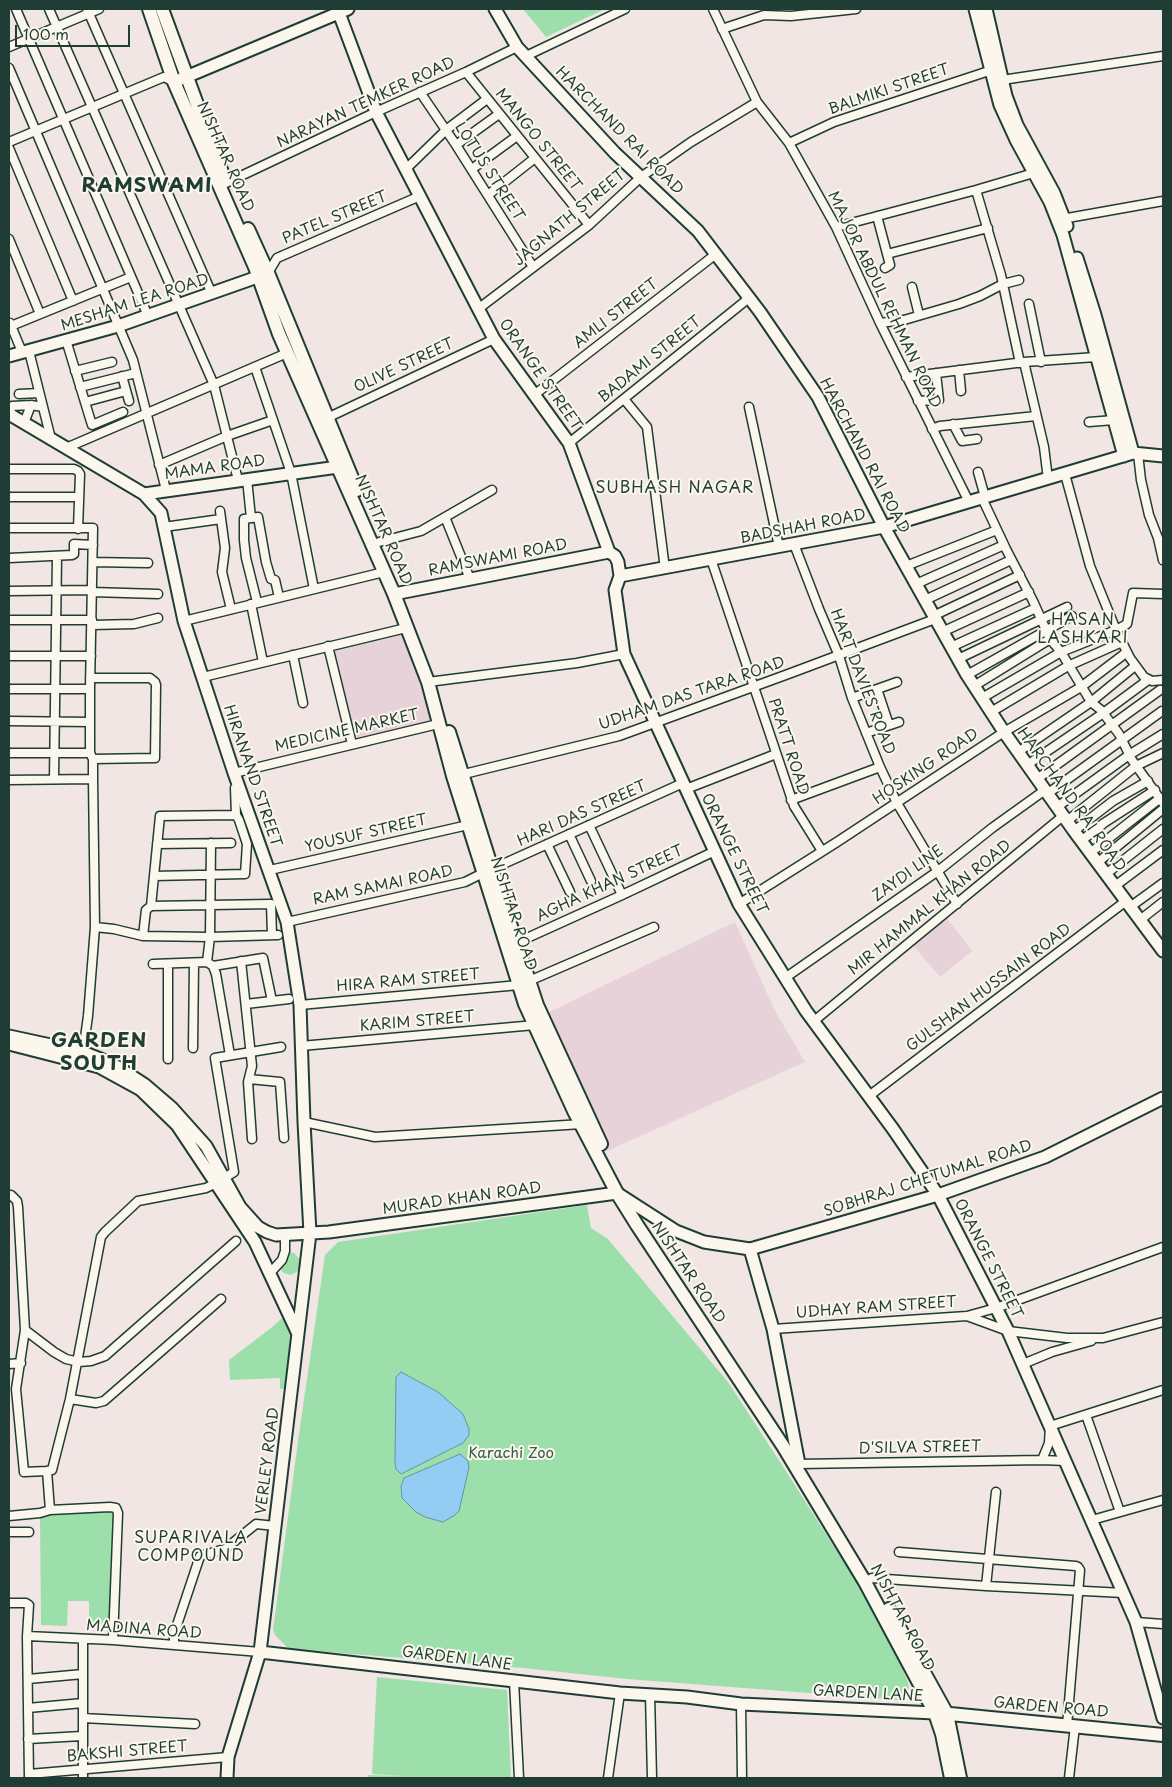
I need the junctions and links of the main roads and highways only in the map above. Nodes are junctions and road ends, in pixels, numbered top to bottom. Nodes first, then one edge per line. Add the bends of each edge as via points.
1 (149, 9) edge
2 (162, 9) edge
3 (495, 9) edge
4 (975, 9) edge
5 (986, 9) edge
6 (344, 11) edge
7 (995, 70) junction
8 (186, 77) junction
9 (174, 82) junction
10 (1038, 172) junction
11 (1061, 219) junction
12 (263, 276) junction
13 (9, 356) edge
14 (9, 414) edge
15 (1132, 454) junction
16 (1163, 456) edge
17 (338, 467) junction
18 (144, 494) junction
19 (884, 527) junction
20 (608, 552) junction
21 (620, 576) junction
22 (397, 593) junction
23 (432, 682) junction
24 (457, 775) junction
25 (487, 871) junction
26 (1161, 943) edge
27 (524, 983) junction
28 (9, 1036) edge
29 (9, 1044) edge
30 (1163, 1098) edge
31 (220, 1180) junction
32 (617, 1193) junction
33 (938, 1195) junction
34 (630, 1200) junction
35 (310, 1234) junction
36 (750, 1248) junction
37 (298, 1336) junction
38 (799, 1464) junction
39 (869, 1580) junction
40 (260, 1652) junction
41 (941, 1714) junction
42 (1163, 1718) edge
43 (1163, 1735) edge
44 (227, 1778) edge
45 (951, 1778) edge
46 (960, 1778) edge

1 - 9 main road, NISHTAR ROAD
2 - 8 main road, NISHTAR ROAD
3 - 19 main road, HARCHAND RAI ROAD via 517,47 615,153 698,230 818,397
4 - 7 main road
5 - 7 main road
6 - 8 main road
6 - 20 main road, ORANGE STREET via 376,112 494,338 569,443
7 - 10 main road via 1002,80
7 - 10 main road via 997,95 1008,125
8 - 9 main road
8 - 12 main road, NISHTAR ROAD
9 - 12 main road, NISHTAR ROAD
10 - 11 main road via 1054,193
11 - 15 main road via 1095,315
11 - 15 main road via 1114,420
12 - 13 main road, MESHAM LEA ROAD via 118,326
12 - 17 main road, NISHTAR ROAD via 287,352
12 - 22 main road, NISHTAR ROAD via 327,418
14 - 18 main road, HIRANAND STREET
15 - 16 main road, BADSHAH ROAD
15 - 19 main road, BADSHAH ROAD
17 - 18 main road, MAMA ROAD
17 - 22 main road, NISHTAR ROAD via 384,572
18 - 35 main road, HIRANAND STREET via 161,513 184,621 287,922 300,1005
19 - 21 main road, BADSHAH ROAD
19 - 26 main road, HARCHAND RAI ROAD via 967,675 1004,732 1097,863
20 - 21 main road, ORANGE STREET via 615,556
20 - 22 main road, RAMSWAMI ROAD
21 - 33 main road, ORANGE STREET via 615,590 624,654 739,904 814,1021
22 - 23 main road, NISHTAR ROAD
22 - 23 main road, NISHTAR ROAD via 406,628
23 - 24 main road, NISHTAR ROAD
23 - 24 main road, NISHTAR ROAD via 438,724
24 - 25 main road, NISHTAR ROAD
24 - 25 main road, NISHTAR ROAD via 468,825
25 - 27 main road, NISHTAR ROAD
25 - 27 main road, NISHTAR ROAD via 516,943
27 - 32 main road, NISHTAR ROAD via 525,1004
27 - 34 main road, NISHTAR ROAD
28 - 31 main road via 83,1052 128,1072 172,1108 206,1146
29 - 31 main road via 98,1067 141,1090 177,1125
30 - 33 main road, SOBHRAJ CHETUMAL ROAD via 1045,1157
31 - 35 main road, MURAD KHAN ROAD via 258,1227 284,1235
31 - 37 main road via 255,1242
32 - 34 main road
32 - 35 main road, MURAD KHAN ROAD
32 - 39 main road, NISHTAR ROAD
33 - 36 main road, SOBHRAJ CHETUMAL ROAD
33 - 42 main road, ORANGE STREET via 1008,1330 1124,1593 1136,1622
34 - 36 main road via 676,1231 704,1242
34 - 38 main road, NISHTAR ROAD
35 - 37 main road, VERLEY ROAD
36 - 38 main road via 773,1329
37 - 40 main road, VERLEY ROAD
38 - 39 main road, NISHTAR ROAD
39 - 41 main road, NISHTAR ROAD
40 - 41 main road, GARDEN LANE via 620,1693 741,1704
40 - 44 main road, VERLEY ROAD via 228,1757
41 - 43 main road, GARDEN ROAD
41 - 45 main road, NISHTAR ROAD
41 - 46 main road, NISHTAR ROAD

